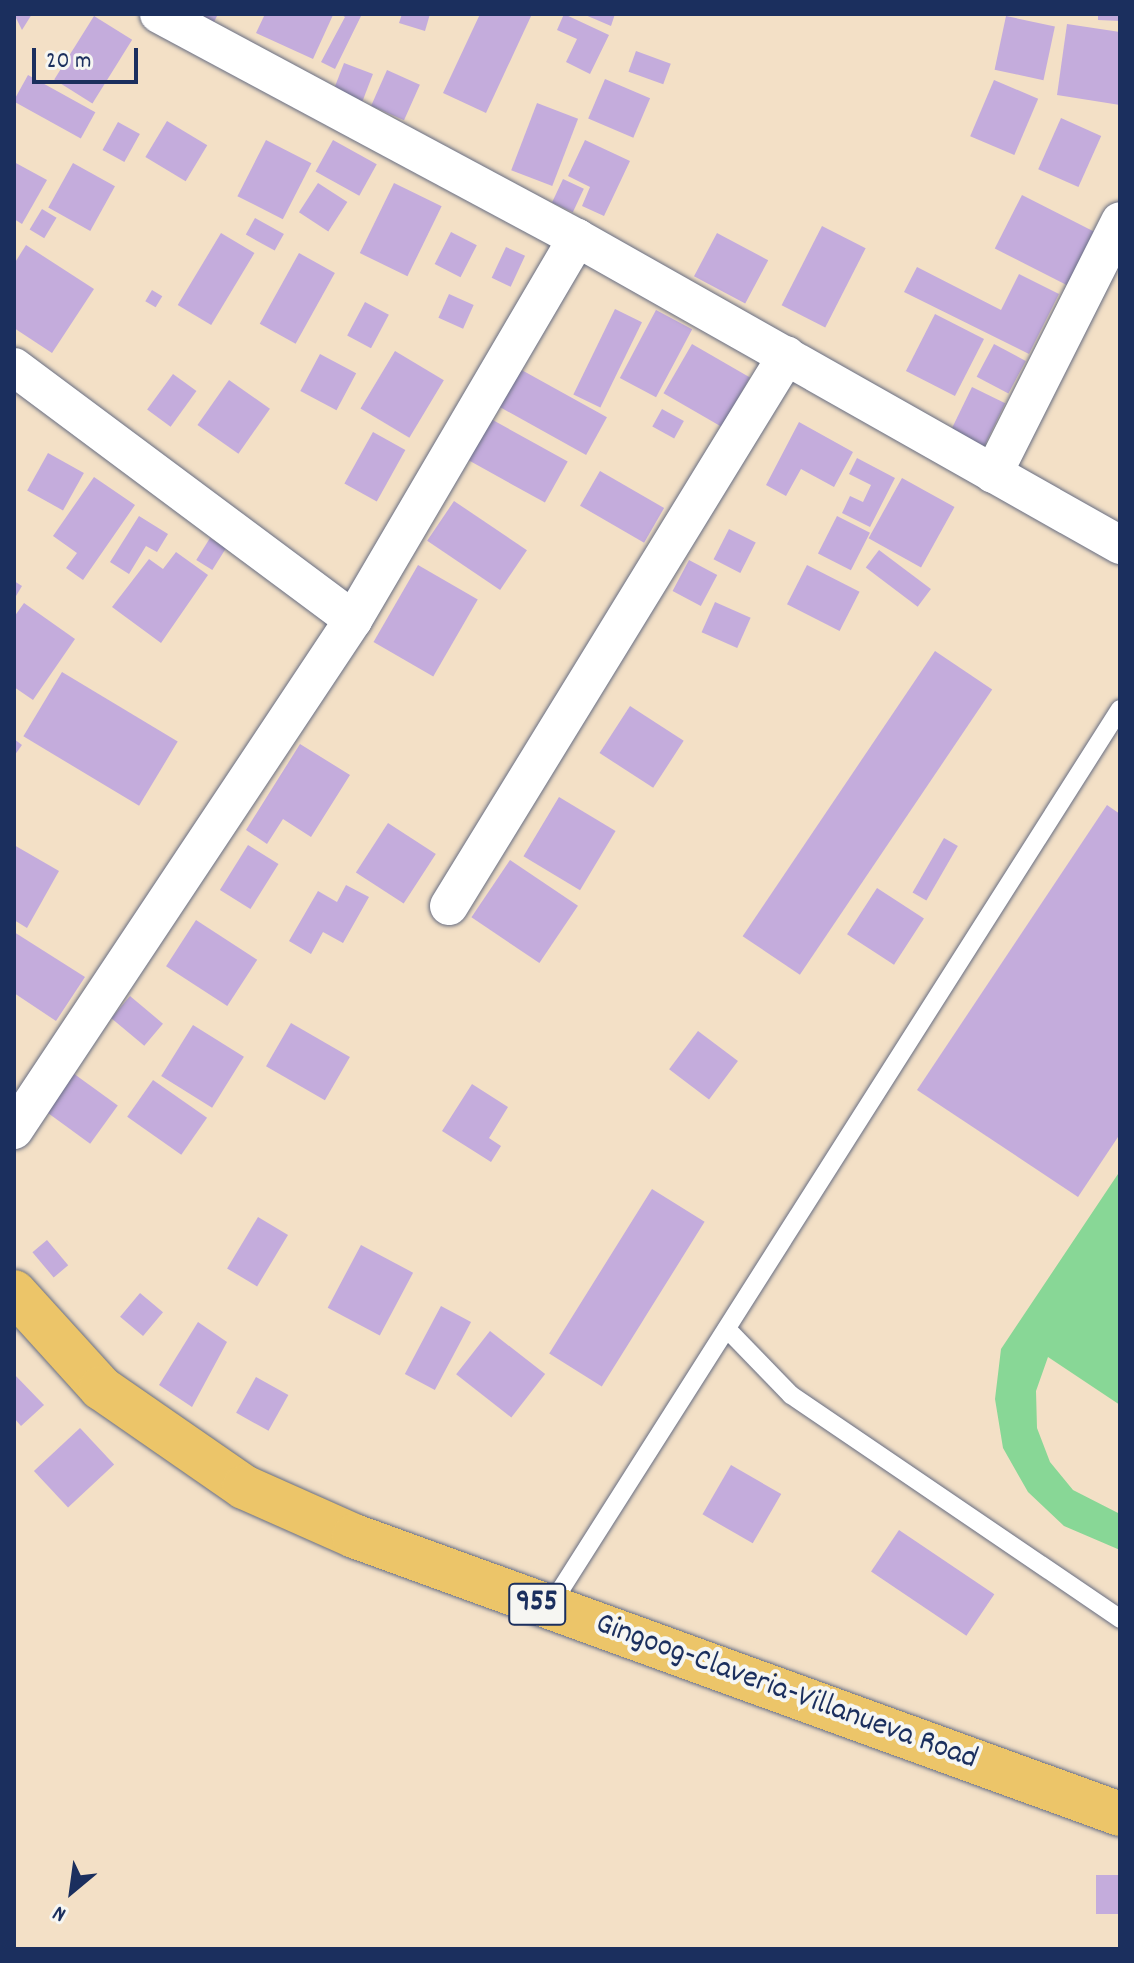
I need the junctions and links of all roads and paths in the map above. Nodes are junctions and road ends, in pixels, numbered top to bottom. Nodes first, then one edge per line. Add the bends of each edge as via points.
1 (159, 14) edge
2 (1120, 221) edge
3 (577, 238) junction
4 (787, 355) junction
5 (14, 367) edge
6 (993, 474) junction
7 (1120, 545) edge
8 (353, 620) junction
9 (1120, 709) edge
10 (449, 906) dead end
11 (14, 1130) edge
12 (14, 1292) edge
13 (727, 1329) junction
14 (549, 1608) junction
15 (1120, 1619) edge
16 (1120, 1814) edge

1 - 3 street
2 - 6 street
3 - 4 street
3 - 8 street
4 - 6 street
4 - 10 street
5 - 8 street
6 - 7 street
8 - 11 street
9 - 13 lane
12 - 14 main road, Gingoog-Claveria-Villanueva Road / 955 via 101,1388 244,1487
13 - 14 lane
13 - 15 lane via 791,1395
14 - 16 main road, Gingoog-Claveria-Villanueva Road / 955

